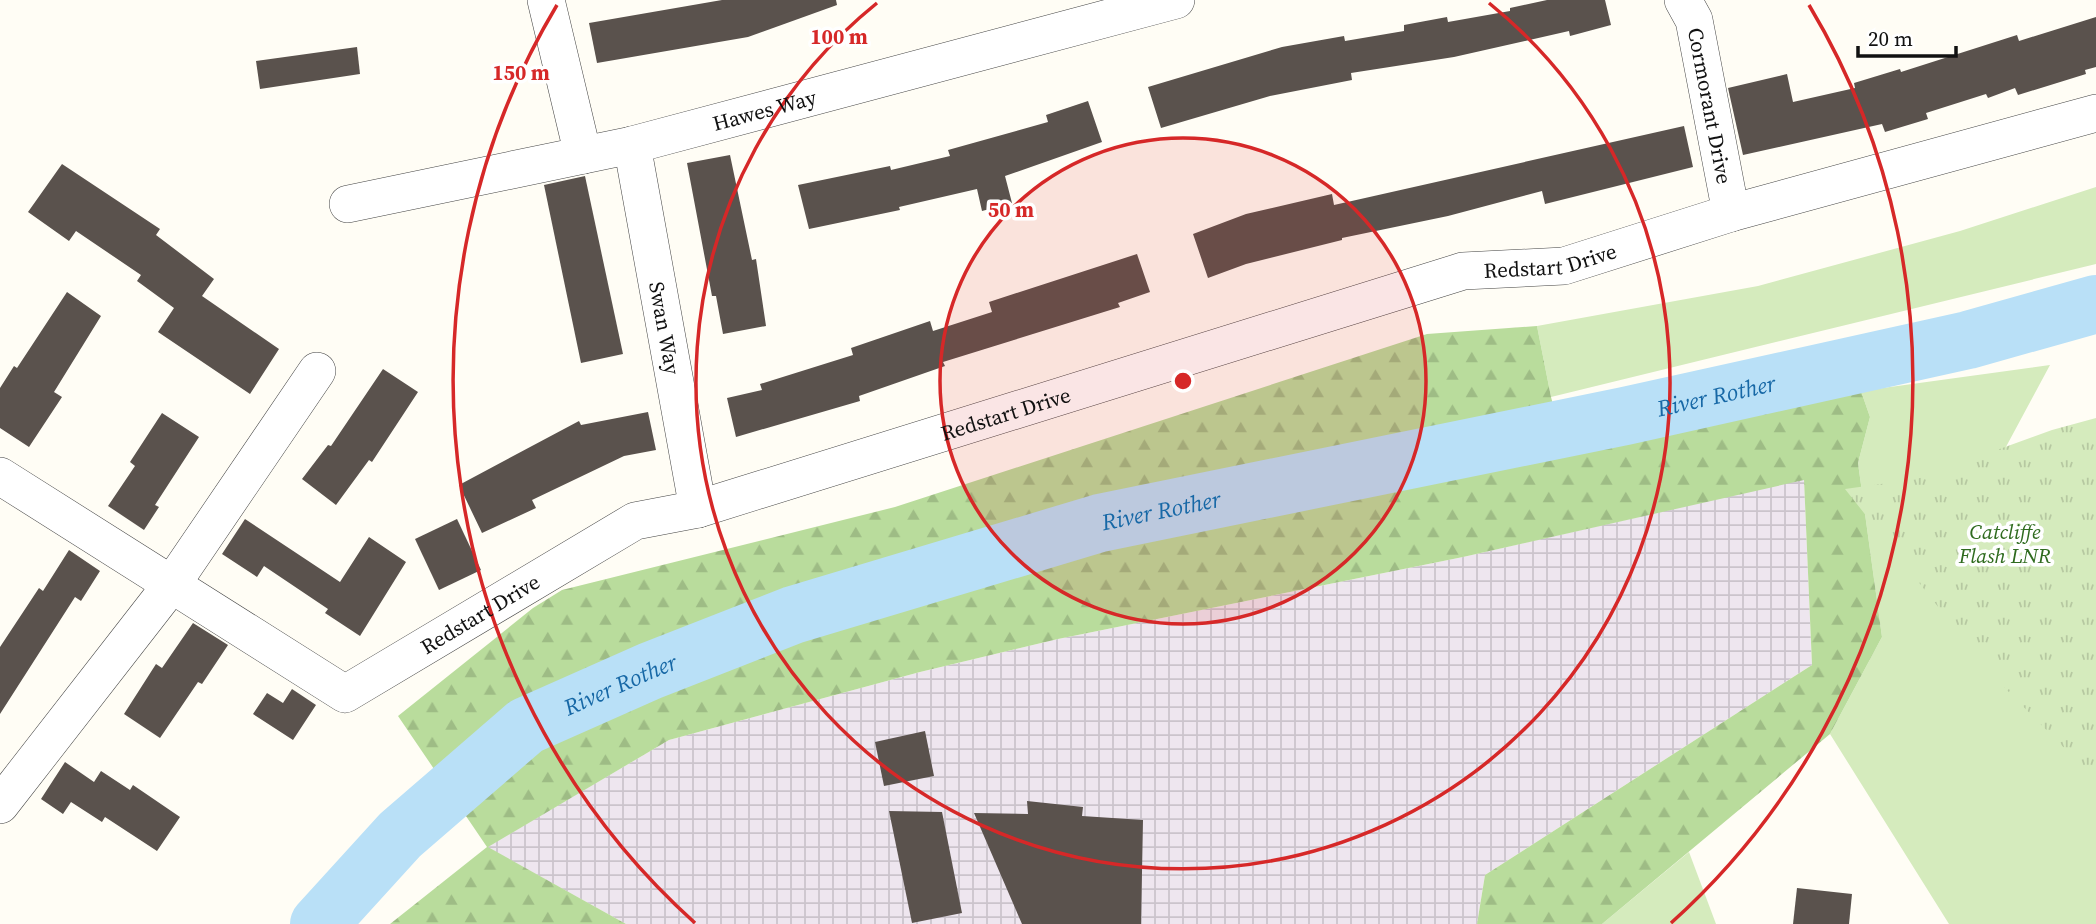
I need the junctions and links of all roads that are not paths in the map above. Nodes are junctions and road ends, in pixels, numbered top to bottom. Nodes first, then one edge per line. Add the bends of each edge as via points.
1 (546, 0) edge
2 (1177, 0) edge
3 (1683, 0) edge
4 (2096, 113) edge
5 (632, 145) junction
6 (583, 155) junction
7 (348, 204) dead end
8 (1731, 213) junction
9 (317, 371) dead end
10 (0, 476) edge
11 (698, 509) junction
12 (172, 584) junction
13 (0, 805) edge

1 - 6 street
2 - 5 street, Hawes Way
3 - 8 street, Cormorant Drive via 1694,20
4 - 8 street, Redstart Drive
5 - 6 street, Hawes Way
5 - 11 street, Swan Way
6 - 7 street, Hawes Way
8 - 11 street, Redstart Drive via 1564,266 1463,271
9 - 12 street
10 - 12 street, Redstart Drive
11 - 12 street, Redstart Drive via 635,522 345,694
12 - 13 street

